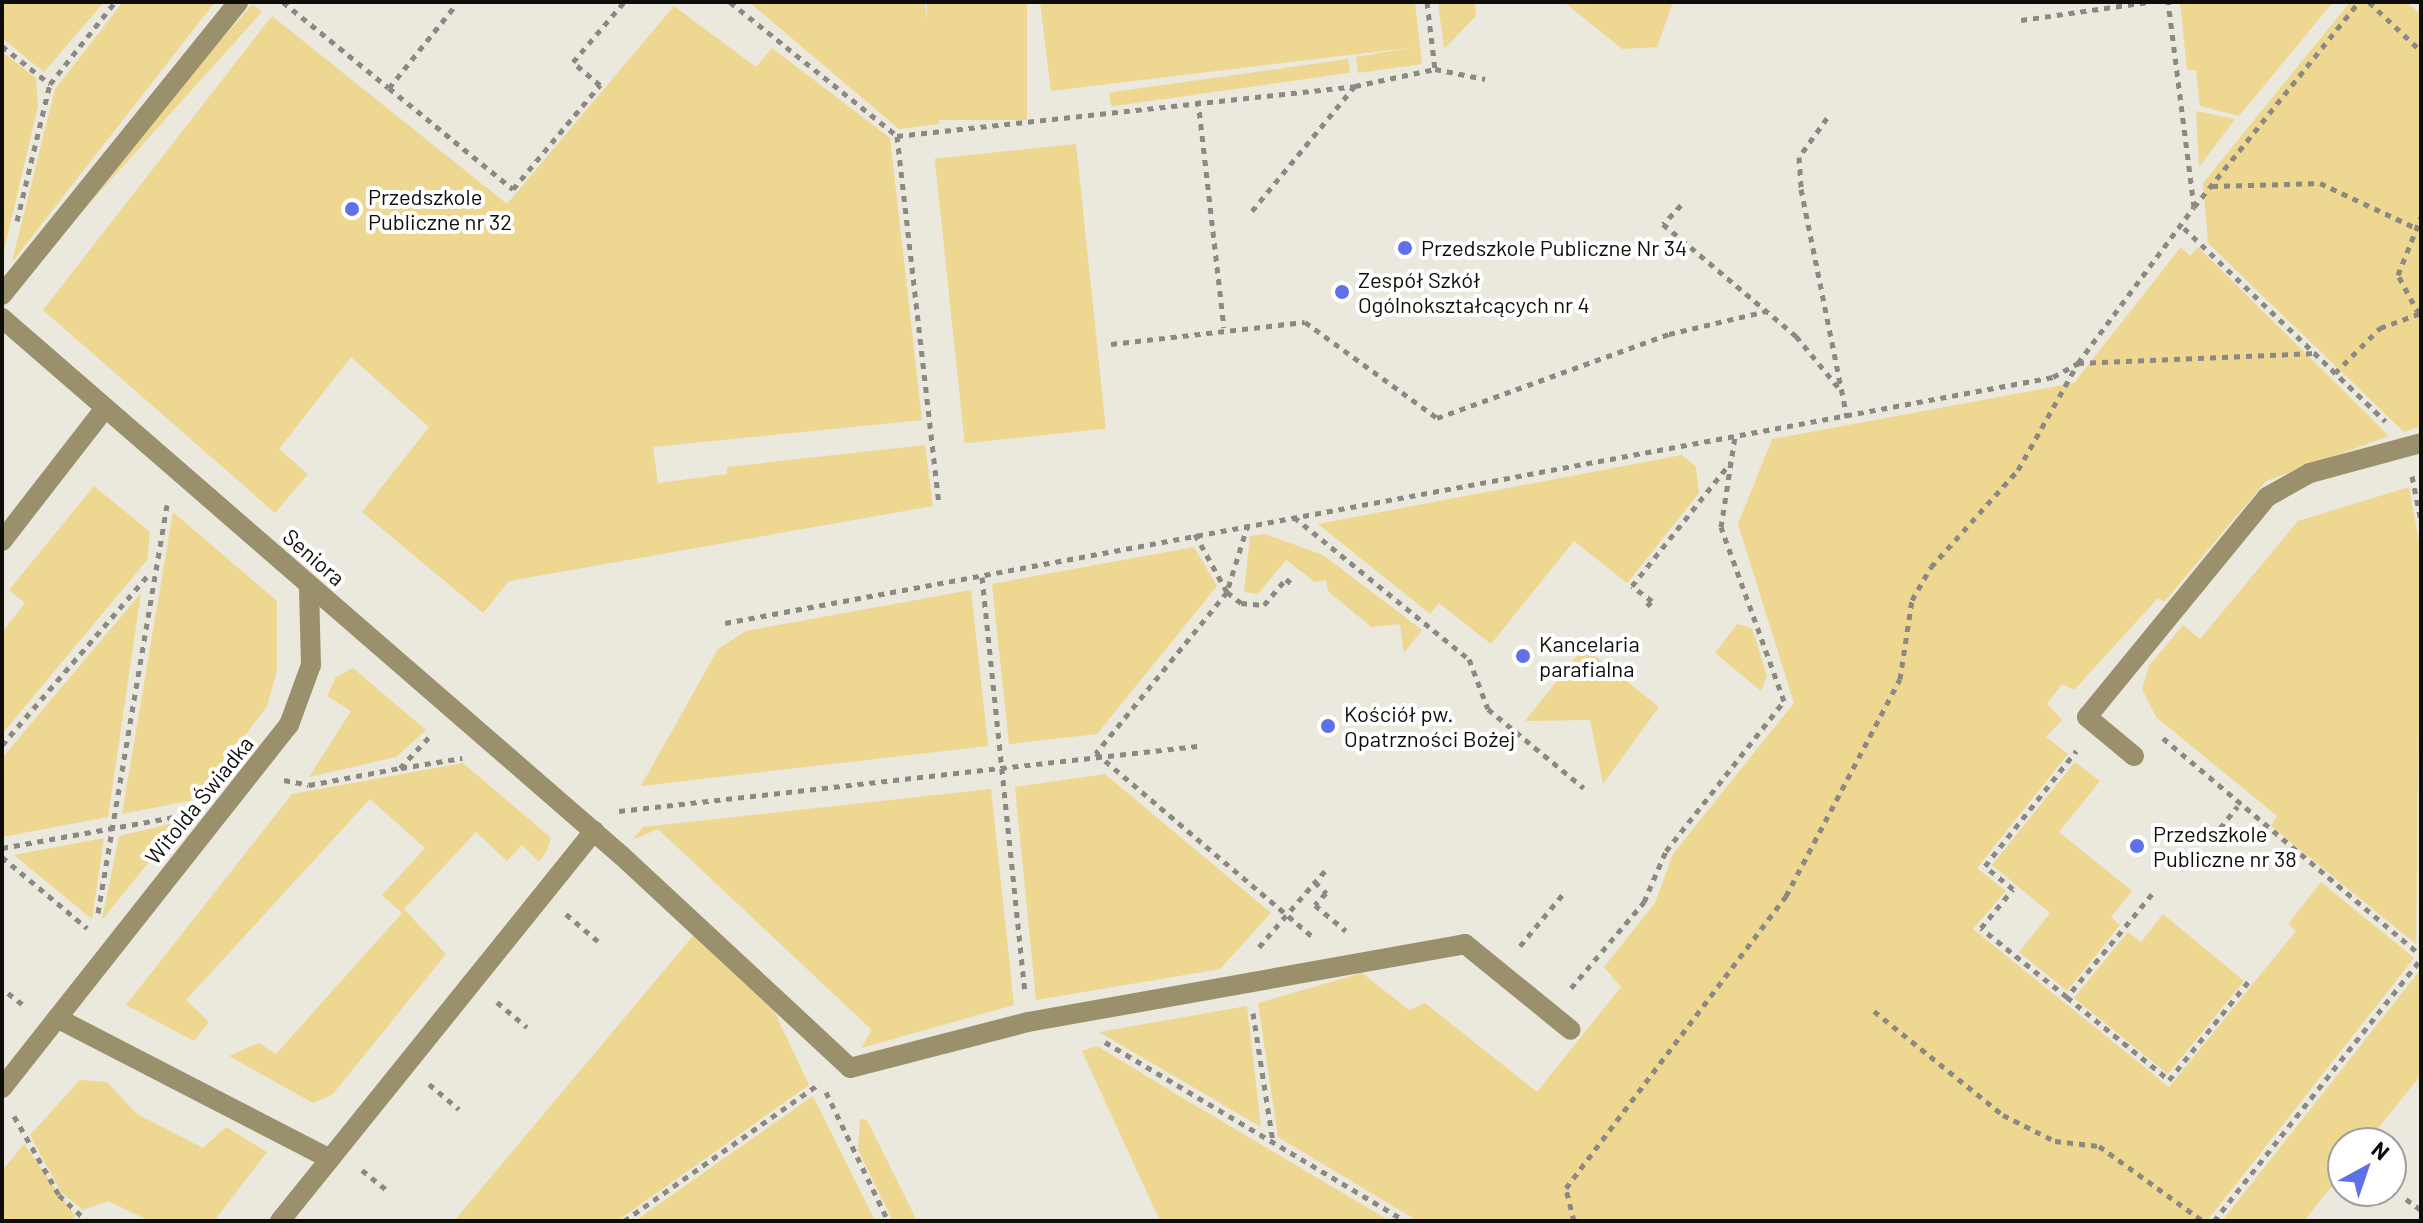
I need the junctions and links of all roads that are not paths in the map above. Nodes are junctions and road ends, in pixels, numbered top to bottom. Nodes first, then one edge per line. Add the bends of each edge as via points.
1 (238, 2) edge
2 (8, 288) edge
3 (2, 318) edge
4 (105, 408) junction
5 (2413, 445) edge
6 (2, 541) edge
7 (309, 586) junction
8 (2134, 756) dead end
9 (594, 831) junction
10 (57, 1018) junction
11 (1571, 1030) dead end
12 (5, 1096) edge
13 (330, 1159) junction
14 (280, 1221) edge

1 - 2 street
3 - 4 street, Seniora
4 - 6 street
4 - 7 street, Seniora
5 - 8 street via 2310,473 2267,497 2087,717
7 - 9 street, Seniora
7 - 10 street, Witolda Świadka via 312,650 304,698 262,763
9 - 11 street, Seniora via 850,1068 1028,1022 1465,944
9 - 13 street
10 - 12 street, Witolda Świadka
10 - 13 street
13 - 14 street

